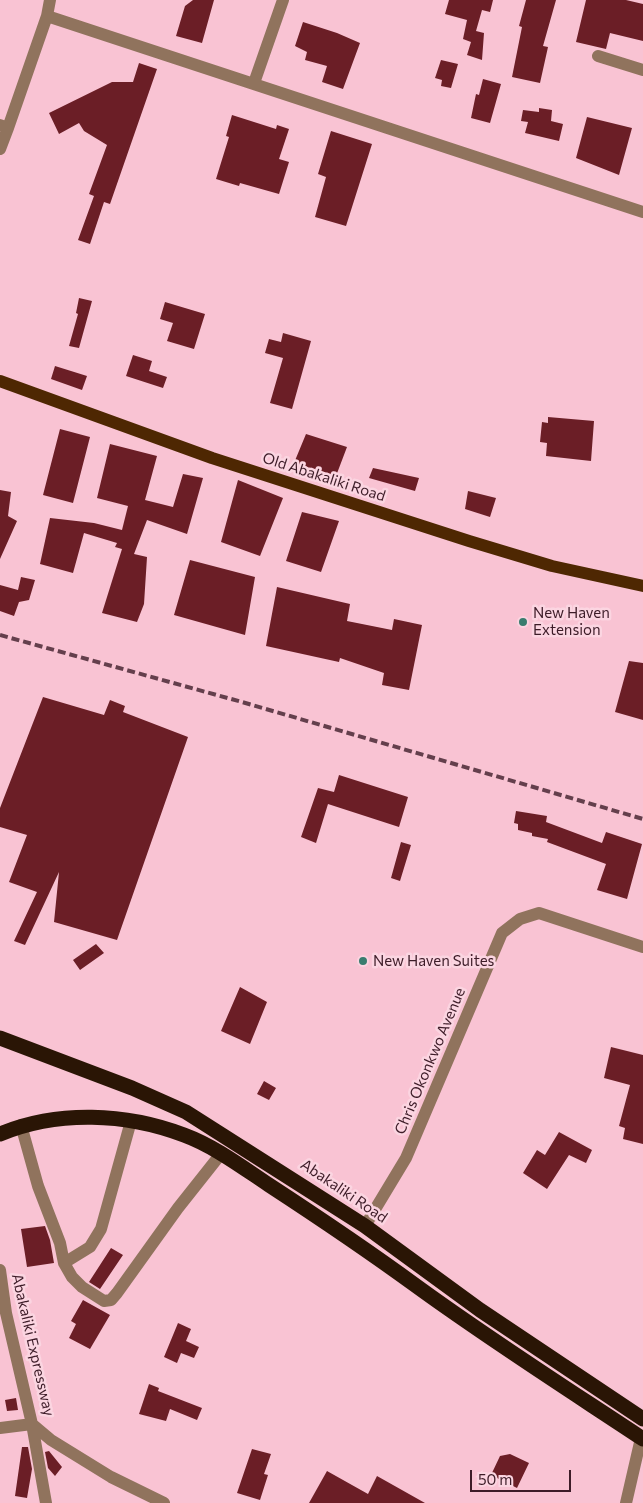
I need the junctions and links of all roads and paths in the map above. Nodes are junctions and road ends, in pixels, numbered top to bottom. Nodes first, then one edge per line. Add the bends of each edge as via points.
1 (50, 0) edge
2 (283, 0) edge
3 (47, 16) junction
4 (598, 56) dead end
5 (643, 70) edge
6 (254, 84) junction
7 (4, 126) edge
8 (0, 149) edge
9 (643, 212) edge
10 (0, 381) edge
11 (643, 586) edge
12 (643, 947) edge
13 (0, 1038) edge
14 (131, 1121) junction
15 (21, 1125) junction
16 (0, 1134) edge
17 (220, 1155) junction
18 (365, 1226) junction
19 (64, 1263) junction
20 (0, 1270) edge
21 (643, 1419) edge
22 (32, 1424) junction
23 (0, 1428) edge
24 (642, 1438) edge
25 (45, 1502) edge
26 (164, 1503) edge
27 (626, 1503) edge

1 - 3 street
2 - 6 street
3 - 6 street
3 - 7 street
4 - 5 street
6 - 9 street
7 - 8 street
10 - 11 main road, Old Abakaliki Road via 212,458 460,538 552,566
12 - 18 street, Chris Okonkwo Avenue via 538,913 520,920 502,933 406,1158
13 - 18 highway, Abakaliki Road via 186,1112
14 - 15 highway via 84,1117
14 - 17 highway via 186,1136
14 - 19 street via 100,1229 90,1247
15 - 16 highway
15 - 19 street
17 - 19 street via 110,1300 99,1300 90,1294 72,1277
17 - 24 highway via 357,1243 507,1350
18 - 21 highway, Abakaliki Road via 480,1310
20 - 22 street, Abakaliki Expressway via 6,1313
22 - 23 street
22 - 25 street
22 - 26 street, Abakaliki Expressway via 51,1440 111,1477
24 - 27 street

